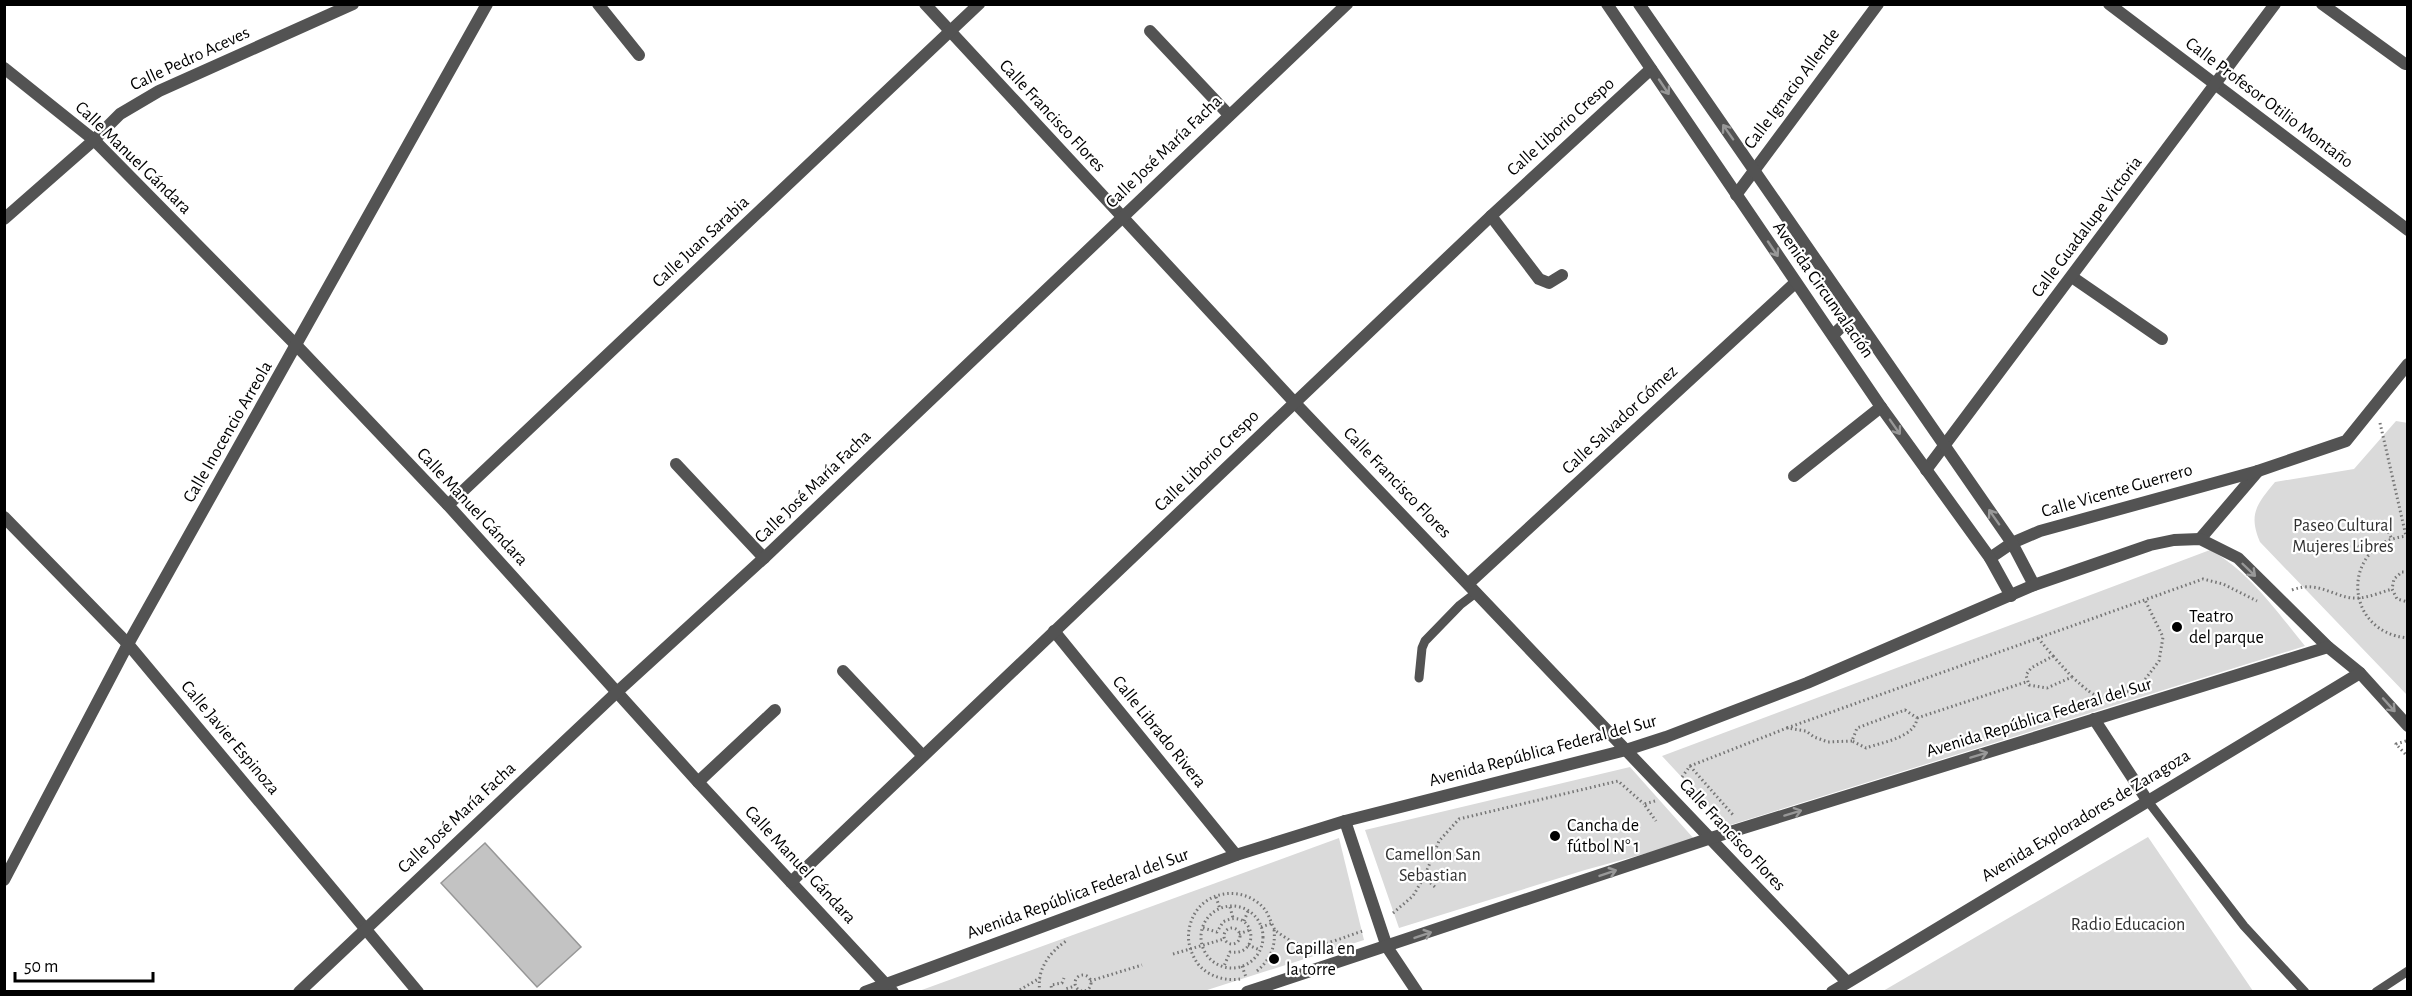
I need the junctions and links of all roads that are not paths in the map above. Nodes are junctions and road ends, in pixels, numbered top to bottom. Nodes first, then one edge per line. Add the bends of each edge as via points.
1 (353, 4) edge
2 (487, 4) edge
3 (598, 4) edge
4 (925, 4) edge
5 (980, 4) edge
6 (1347, 4) edge
7 (1607, 4) edge
8 (1639, 4) edge
9 (1878, 4) edge
10 (2109, 4) edge
11 (2275, 4) edge
12 (2322, 4) edge
13 (1150, 31) dead end
14 (950, 32) junction
15 (639, 55) dead end
16 (2405, 64) dead end
17 (4, 68) edge
18 (1651, 69) junction
19 (2215, 84) junction
20 (1229, 115) junction
21 (94, 140) junction
22 (1754, 170) junction
23 (1736, 195) junction
24 (1491, 216) junction
25 (1121, 218) junction
26 (4, 219) edge
27 (2408, 230) edge
28 (1562, 275) dead end
29 (2072, 277) junction
30 (1795, 282) junction
31 (1853, 316) junction
32 (1833, 335) junction
33 (2162, 339) dead end
34 (297, 346) junction
35 (2408, 364) edge
36 (1295, 403) junction
37 (1881, 407) junction
38 (1944, 445) junction
39 (676, 464) dead end
40 (1926, 470) junction
41 (2258, 471) junction
42 (1794, 476) dead end
43 (448, 505) junction
44 (4, 518) edge
45 (2200, 539) junction
46 (2012, 543) junction
47 (764, 558) junction
48 (1990, 558) junction
49 (2034, 585) junction
50 (1473, 588) junction
51 (2011, 596) junction
52 (1054, 632) junction
53 (128, 644) junction
54 (2328, 647) junction
55 (843, 671) dead end
56 (2360, 673) junction
57 (1419, 678) dead end
58 (617, 692) junction
59 (775, 710) dead end
60 (2094, 719) junction
61 (2408, 726) edge
62 (1626, 750) junction
63 (923, 756) junction
64 (698, 782) junction
65 (2147, 800) junction
66 (1345, 821) junction
67 (1711, 838) junction
68 (1236, 855) junction
69 (4, 880) edge
70 (791, 882) junction
71 (366, 929) junction
72 (1387, 947) junction
73 (2408, 971) edge
74 (1847, 982) junction
75 (889, 987) edge
76 (299, 992) edge
77 (418, 992) edge
78 (865, 992) edge
79 (1247, 992) edge
80 (1417, 992) edge
81 (1832, 992) edge
82 (2305, 992) edge
83 (2376, 992) edge

1 - 21 street, Calle Pedro Aceves via 159,91 120,114
2 - 34 street, Calle Inocencio Arreola
3 - 15 street
4 - 14 street, Calle Francisco Flores
5 - 14 street, Calle Juan Sarabia
6 - 20 street, Calle José María Facha
7 - 18 street, Avenida Circunvalación
22 -> 8 street, Avenida Circunvalación
9 - 22 street, Calle Ignacio Allende
10 - 19 street, Calle Profesor Otilio Montaño
11 - 19 street, Calle Guadalupe Victoria
12 - 16 street
13 - 20 street
14 - 25 street, Calle Francisco Flores
14 - 43 street, Calle Juan Sarabia
17 - 21 street, Calle Manuel Gándara
18 -> 23 street, Avenida Circunvalación
18 - 24 street, Calle Liborio Crespo
19 - 27 street, Calle Profesor Otilio Montaño
19 - 29 street, Calle Guadalupe Victoria
20 - 25 street, Calle José María Facha
21 - 26 street, Calle Pedro Aceves
21 - 34 street, Calle Manuel Gándara
22 - 23 street, Calle Ignacio Allende
22 - 31 street, Avenida Circunvalación
23 -> 30 street, Avenida Circunvalación
24 - 28 street via 1539,279 1549,283
24 - 36 street, Calle Liborio Crespo
25 - 36 street, Calle Francisco Flores
25 - 47 street, Calle José María Facha
29 - 33 street
29 - 38 street, Calle Guadalupe Victoria
30 - 32 street, Avenida Circunvalación
30 - 50 street, Calle Salvador Gómez
31 - 32 street
31 - 38 street, Avenida Circunvalación
32 - 37 street, Avenida Circunvalación
34 - 43 street, Calle Manuel Gándara
34 - 53 street, Calle Inocencio Arreola
35 - 41 street, Calle Vicente Guerrero via 2346,441
36 - 50 street, Calle Francisco Flores
36 - 52 street, Calle Liborio Crespo
37 -> 40 street, Avenida Circunvalación
37 - 42 street
38 - 40 street, Calle Guadalupe Victoria
46 -> 38 street, Avenida Circunvalación
39 - 47 street
40 - 48 street, Avenida Circunvalación
41 - 45 street
41 - 46 street, Calle Vicente Guerrero via 2040,531
43 - 58 street, Calle Manuel Gándara
44 - 53 street, Calle Javier Espinoza
45 - 49 street, Avenida República Federal del Sur via 2150,545
45 -> 54 street, Avenida República Federal del Sur via 2238,558
46 - 48 street, Calle Vicente Guerrero
46 - 49 street, Avenida Circunvalación
47 - 58 street, Calle José María Facha
48 - 51 street, Avenida Circunvalación
49 - 51 street, Avenida República Federal del Sur
50 - 57 lane via 1425,641
50 - 62 street, Calle Francisco Flores
51 - 62 street, Avenida República Federal del Sur via 1807,683
52 - 63 street, Calle Liborio Crespo
52 - 68 street, Calle Librado Rivera
53 - 69 street, Calle Inocencio Arreola
53 - 71 street, Calle Javier Espinoza
54 - 56 street, Avenida República Federal del Sur
54 - 60 street, Avenida República Federal del Sur
55 - 63 street
56 -> 61 street, Avenida República Federal del Sur
56 - 65 street, Avenida Exploradores de Zaragoza
58 - 64 street, Calle Manuel Gándara
58 - 71 street, Calle José María Facha
59 - 64 street
60 - 65 street
67 -> 60 street, Avenida República Federal del Sur
62 - 66 street, Avenida República Federal del Sur
62 - 67 street, Calle Francisco Flores
63 - 70 street, Calle Liborio Crespo
64 - 70 street, Calle Manuel Gándara
65 - 74 street, Avenida Exploradores de Zaragoza
65 - 82 lane via 2244,926
66 - 68 street, Avenida República Federal del Sur
66 - 72 street
72 -> 67 street, Avenida República Federal del Sur
67 - 74 street, Calle Francisco Flores
68 - 75 street, Avenida República Federal del Sur
70 - 75 street, Calle Manuel Gándara
71 - 76 street, Calle José María Facha
71 - 77 street, Calle Javier Espinoza
72 - 79 street, Avenida República Federal del Sur
72 - 80 street
73 - 83 lane
74 - 81 street, Avenida Exploradores de Zaragoza
75 - 78 street, Avenida República Federal del Sur

